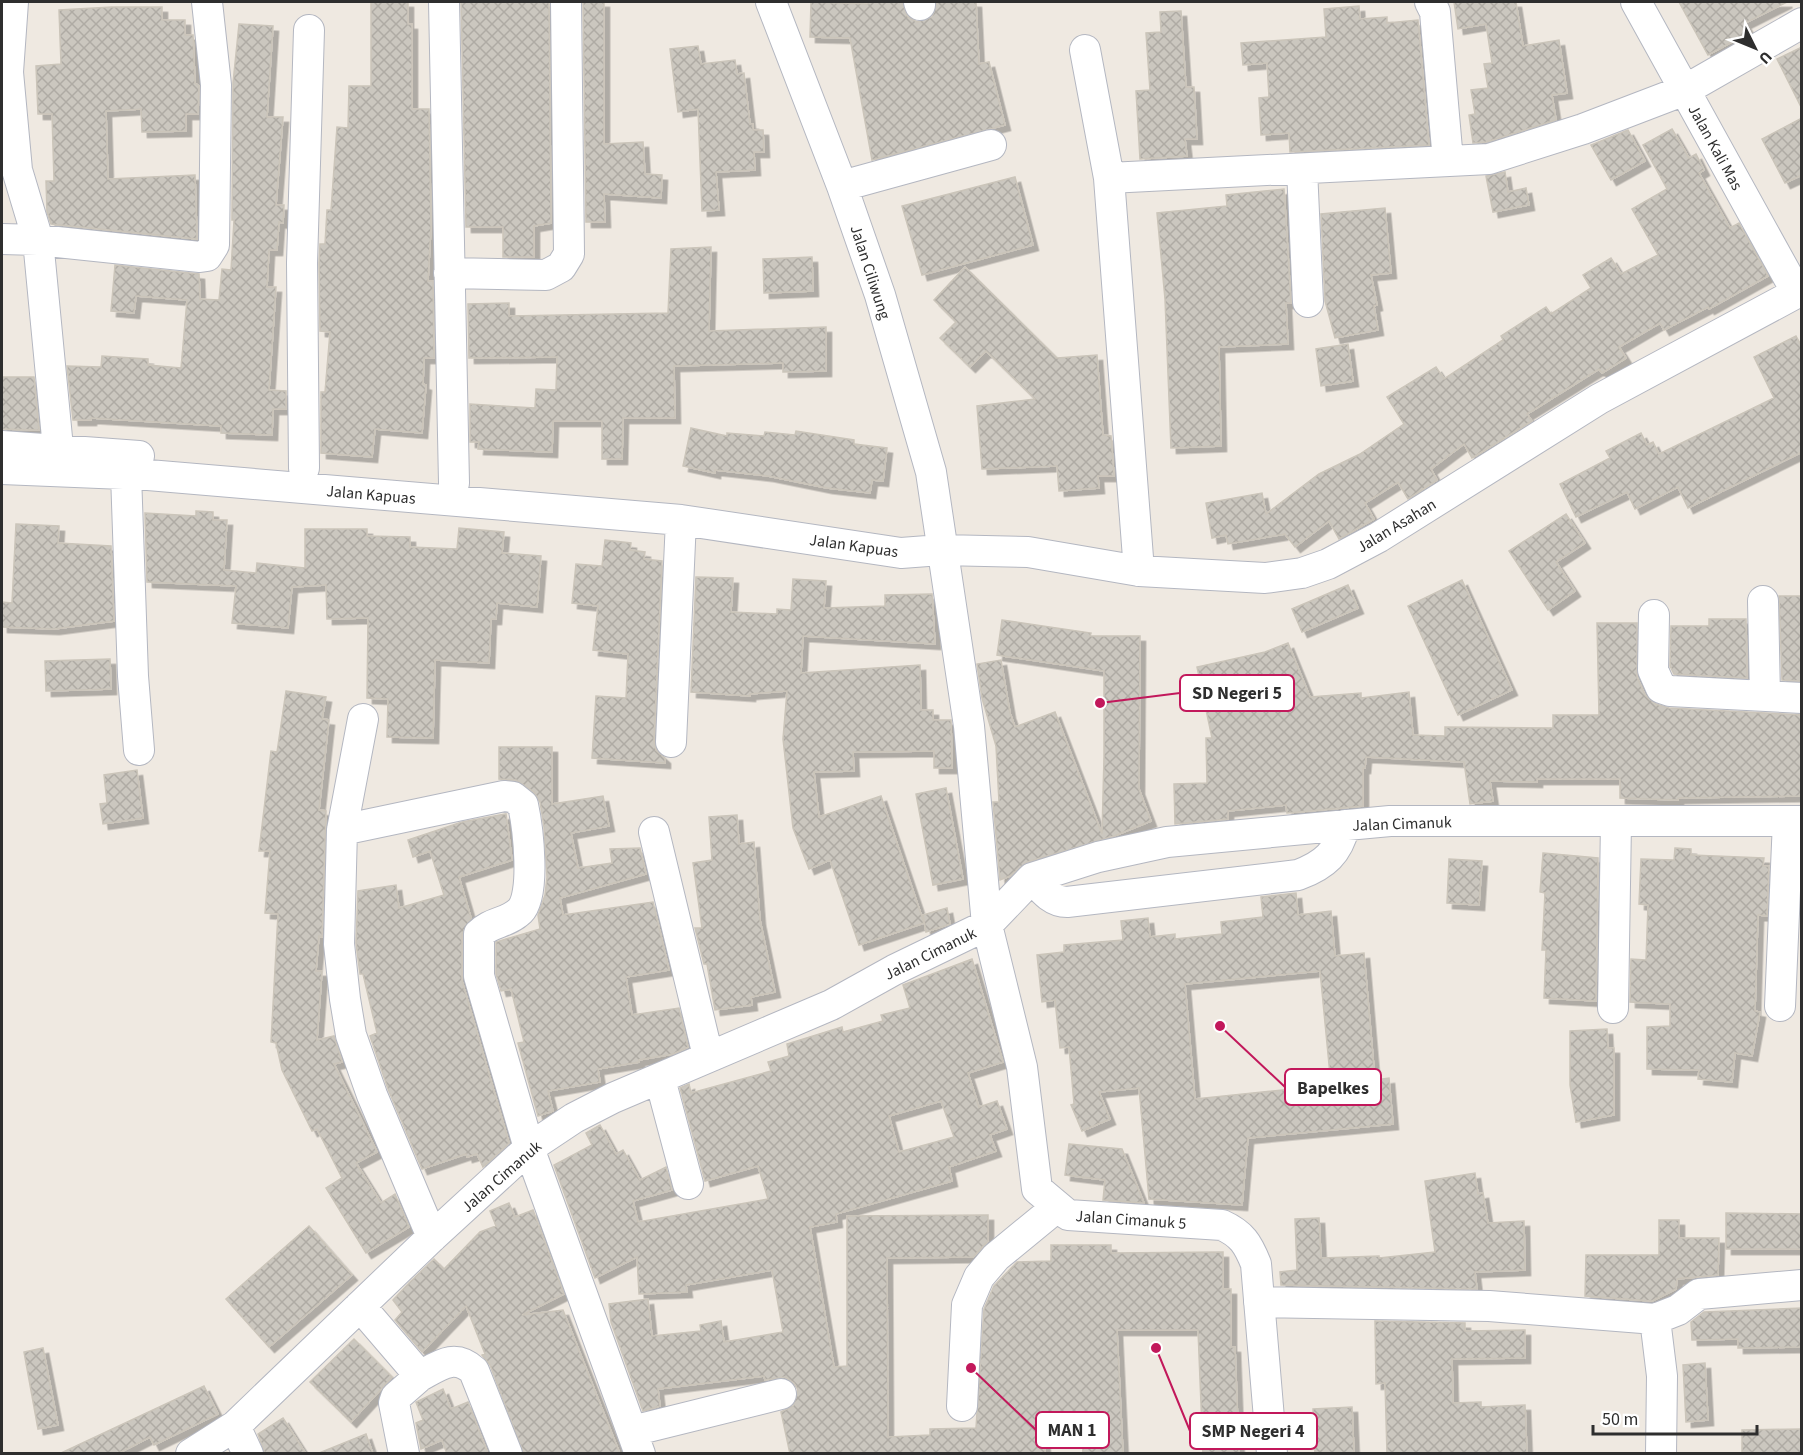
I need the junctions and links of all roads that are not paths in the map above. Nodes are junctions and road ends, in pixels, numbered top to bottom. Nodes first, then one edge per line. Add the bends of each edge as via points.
1 (13, 2) edge
2 (207, 2) edge
3 (444, 2) edge
4 (566, 2) edge
5 (771, 2) edge
6 (1430, 2) edge
7 (1636, 2) edge
8 (1802, 23) edge
9 (309, 30) dead end
10 (1085, 51) dead end
11 (1685, 90) junction
12 (991, 145) dead end
13 (1448, 161) junction
14 (1302, 169) junction
15 (1109, 178) junction
16 (842, 186) junction
17 (2, 239) edge
18 (38, 240) junction
19 (449, 273) junction
20 (1799, 291) edge
21 (1308, 302) dead end
22 (2, 446) edge
23 (58, 448) junction
24 (304, 468) junction
25 (2, 469) edge
26 (126, 474) junction
27 (454, 483) junction
28 (681, 520) junction
29 (941, 550) junction
30 (1138, 571) junction
31 (1763, 601) dead end
32 (1654, 615) dead end
33 (1765, 696) junction
34 (1802, 698) edge
35 (363, 719) dead end
36 (671, 742) dead end
37 (139, 750) dead end
38 (1795, 821) edge
39 (1617, 822) junction
40 (1345, 825) junction
41 (342, 830) junction
42 (654, 831) dead end
43 (1032, 878) junction
44 (987, 925) junction
45 (1780, 1006) dead end
46 (1613, 1008) dead end
47 (708, 1056) junction
48 (660, 1079) junction
49 (530, 1148) junction
50 (688, 1184) dead end
51 (1057, 1207) junction
52 (432, 1237) junction
53 (1802, 1285) edge
54 (1259, 1302) junction
55 (360, 1306) junction
56 (1655, 1319) junction
57 (420, 1376) junction
58 (782, 1394) dead end
59 (962, 1406) dead end
60 (236, 1426) junction
61 (636, 1442) edge
62 (190, 1454) edge
63 (248, 1454) edge
64 (404, 1454) edge
65 (507, 1454) edge
66 (1272, 1454) edge
67 (1661, 1454) edge

1 - 18 street via 8,72 17,170
2 - 18 street via 216,85 211,252 192,257
3 - 19 street
4 - 19 street via 569,254 561,267 546,275
5 - 16 street, Jalan Ciliwung
6 - 13 street via 1435,12
7 - 11 street, Jalan Kali Mas
8 - 11 street
9 - 24 street via 302,263
10 - 15 street
11 - 13 street via 1489,159
11 - 20 street, Jalan Kali Mas
12 - 16 street
13 - 14 street
14 - 15 street
14 - 21 street
15 - 30 street
16 - 29 street, Jalan Ciliwung via 880,295 931,472
17 - 18 street
18 - 23 street
19 - 27 street
20 - 30 street, Jalan Asahan via 1616,389 1329,564 1302,573 1265,578
22 - 23 street, Jalan Kapuas
23 - 24 street, Jalan Kapuas
24 - 27 street, Jalan Kapuas
25 - 26 street, Jalan Kapuas
26 - 28 street, Jalan Kapuas
26 - 37 street
27 - 29 street, Jalan Kapuas via 658,501 903,535
28 - 29 street, Jalan Kapuas via 901,553
28 - 36 street
29 - 30 street, Jalan Asahan via 1028,552
29 - 44 street, Jalan Ciliwung via 969,726
31 - 33 street
32 - 33 street via 1653,670 1661,688
33 - 34 street
35 - 41 street
38 - 39 street, Jalan Cimanuk
38 - 45 street
39 - 40 street, Jalan Cimanuk via 1390,821
39 - 46 street
40 - 43 street, Jalan Cimanuk via 1167,842 1098,857
40 - 43 street via 1334,854 1319,868 1299,875 1067,902 1050,897
41 - 49 street via 504,796 523,805 527,900 509,919 485,928 479,934 478,947 479,976
41 - 52 street via 339,944 351,1035 391,1146
42 - 47 street
43 - 44 street, Jalan Cimanuk
44 - 47 street, Jalan Cimanuk via 831,1005
44 - 51 street, Jalan Cimanuk 5 via 1022,1067 1037,1189
47 - 48 street, Jalan Cimanuk
48 - 49 street, Jalan Cimanuk via 574,1118
48 - 50 street
49 - 52 street, Jalan Cimanuk
49 - 61 street
51 - 54 street, Jalan Cimanuk 5 via 1068,1215 1222,1225 1238,1232 1256,1264
51 - 59 street via 996,1257 979,1277 968,1305
52 - 55 street, Jalan Cimanuk
53 - 56 street via 1699,1294 1678,1310
54 - 56 street via 1489,1306
54 - 66 street, Jalan Cimanuk 5
55 - 57 street
55 - 60 street, Jalan Cimanuk
56 - 67 street via 1662,1376
57 - 64 street via 394,1403
57 - 65 street via 451,1360 465,1363 474,1371
58 - 61 street
60 - 62 street, Jalan Cimanuk
60 - 63 street

